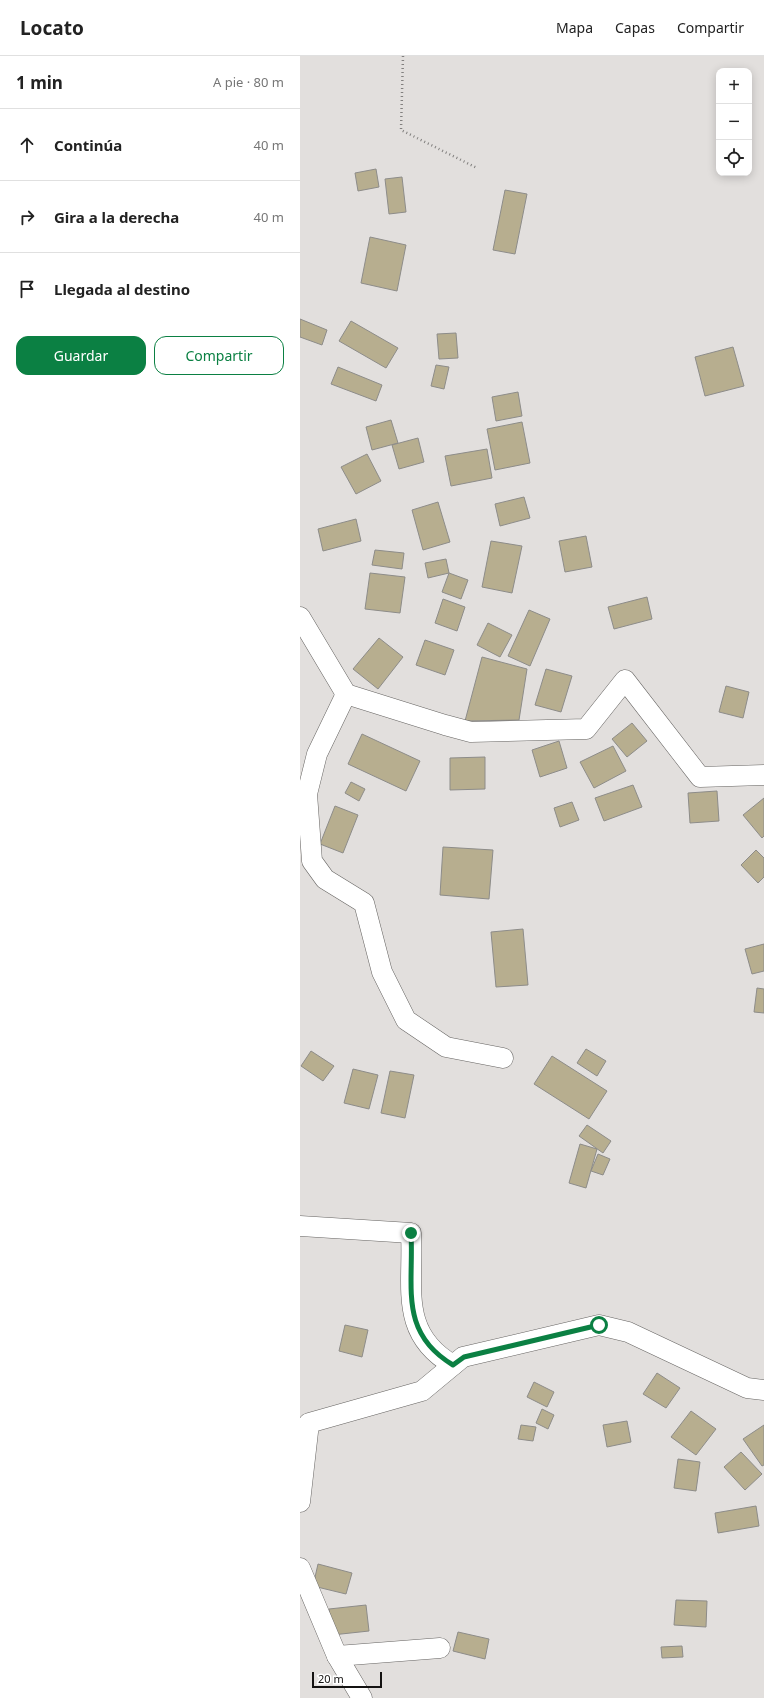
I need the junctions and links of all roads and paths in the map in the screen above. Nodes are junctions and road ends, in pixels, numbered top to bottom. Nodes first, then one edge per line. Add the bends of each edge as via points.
1 (403, 56) edge
2 (477, 168) dead end
3 (300, 617) edge
4 (346, 694) junction
5 (308, 755) edge
6 (764, 775) edge
7 (503, 1058) dead end
8 (300, 1226) edge
9 (453, 1365) junction
10 (764, 1390) edge
11 (300, 1502) edge
12 (300, 1568) edge
13 (440, 1648) dead end
14 (337, 1656) junction
15 (362, 1698) edge

1 - 2 path via 402,130
3 - 4 street
4 - 5 street
4 - 6 street via 471,732 586,729 625,680 700,777
5 - 7 street via 307,794 312,861 325,879 364,903 382,972 406,1020 446,1047
8 - 9 street via 411,1233 410,1292 416,1327 438,1356
9 - 10 street via 464,1357 599,1325 628,1332 747,1388
9 - 11 street via 422,1391 309,1423
12 - 14 street
13 - 14 street
14 - 15 street

